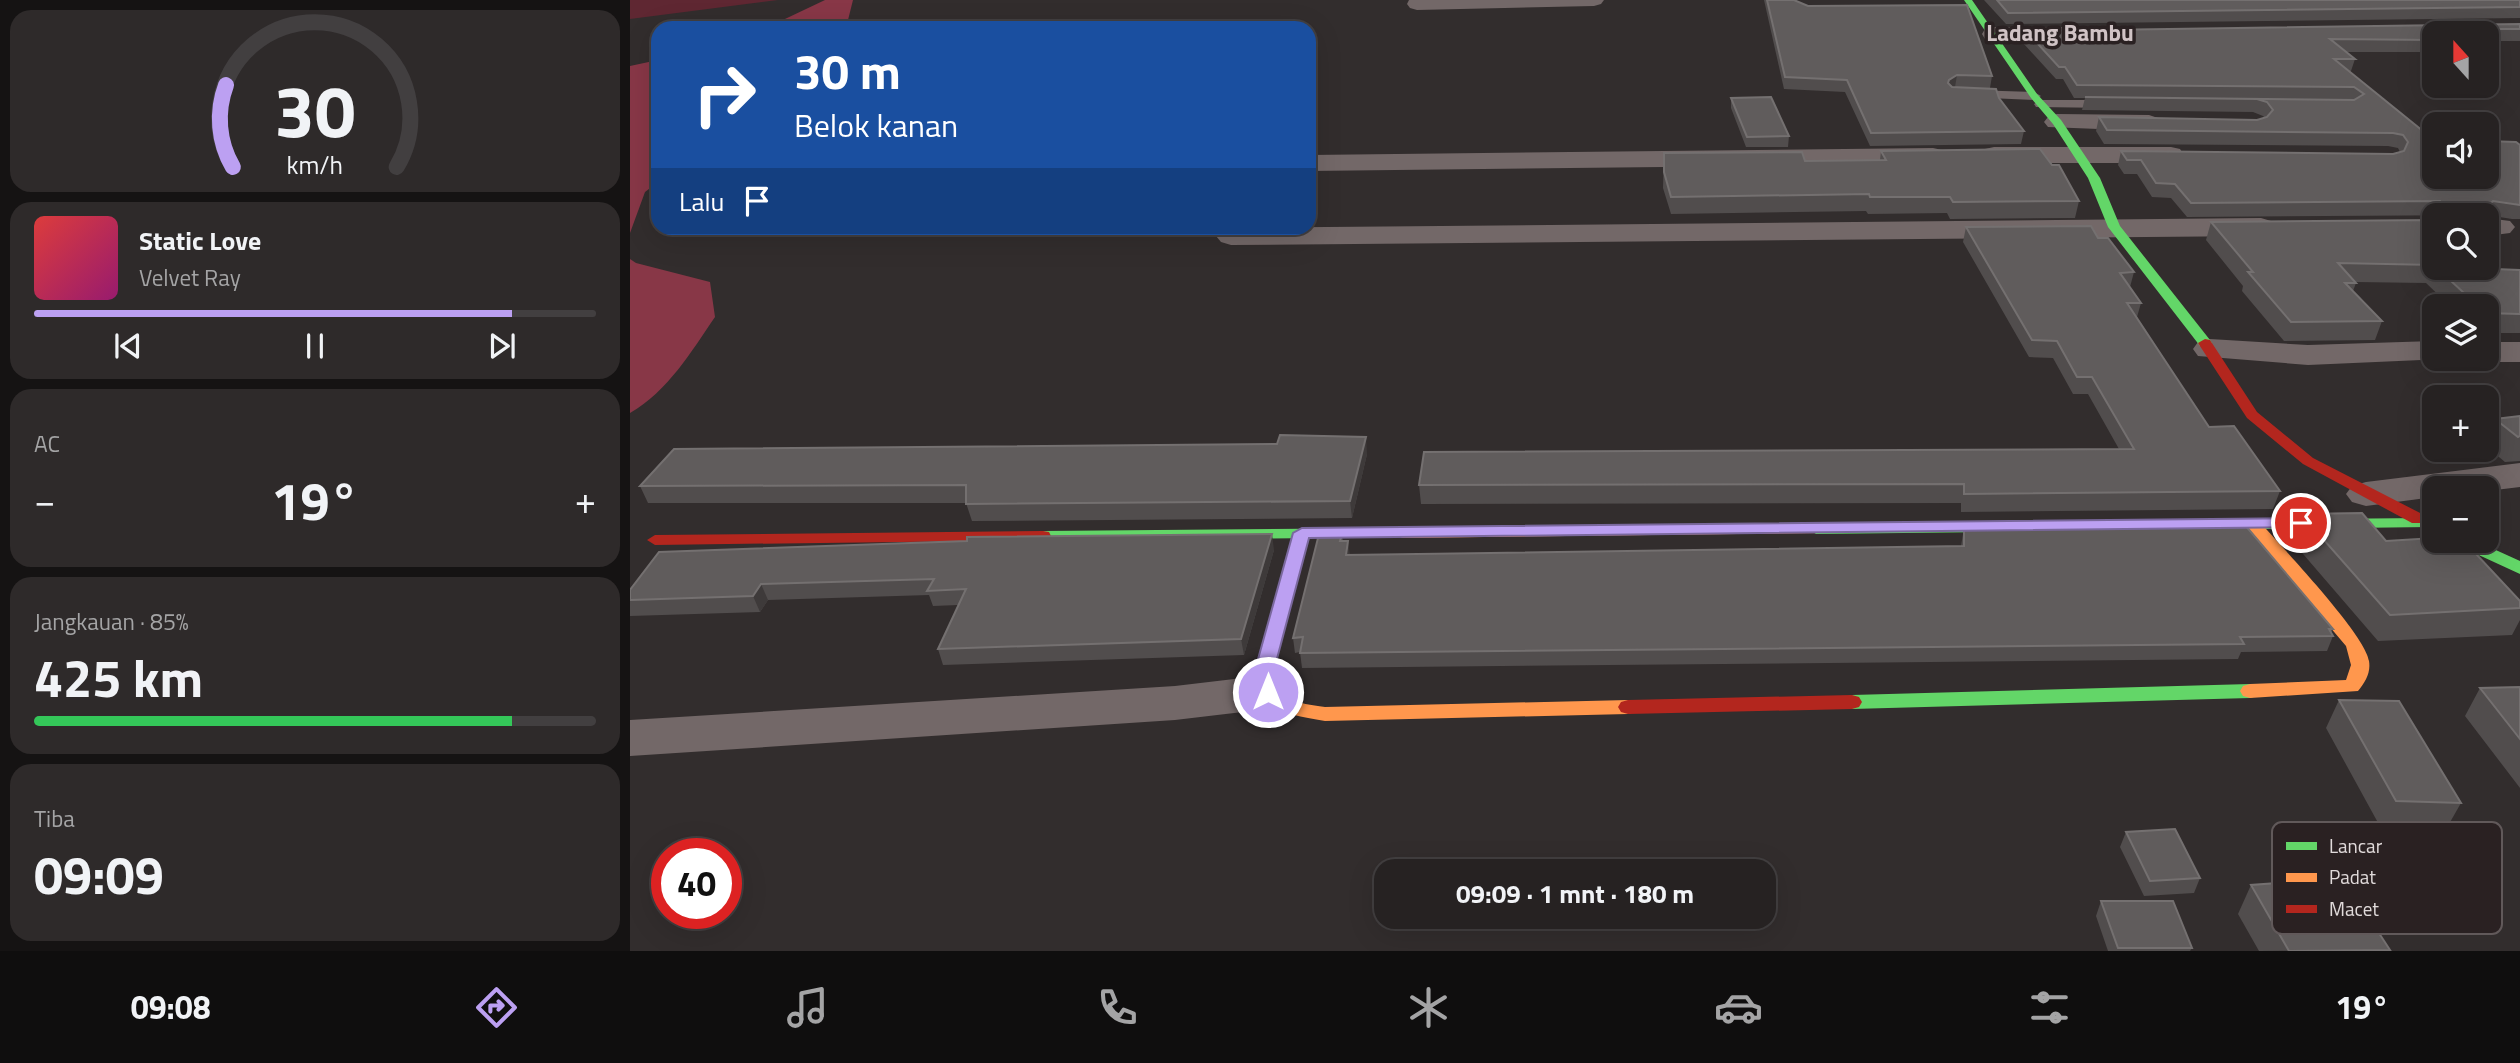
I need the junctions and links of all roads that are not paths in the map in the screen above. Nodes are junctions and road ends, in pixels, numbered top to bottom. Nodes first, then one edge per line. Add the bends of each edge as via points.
1 (1594, 0) edge
2 (1417, 4) dead end
3 (1970, 4) edge
4 (1945, 7) edge
5 (2104, 32) edge
6 (1993, 34) junction
7 (1955, 94) edge
8 (2122, 104) edge
9 (2044, 107) junction
10 (2169, 123) edge
11 (2078, 154) junction
12 (2201, 156) edge
13 (1316, 163) edge
14 (2094, 178) junction
15 (2176, 179) edge
16 (2281, 227) edge
17 (2114, 228) junction
18 (1231, 236) dead end
19 (2210, 349) junction
20 (2422, 351) edge
21 (2499, 352) edge
22 (2520, 352) edge
23 (2520, 475) edge
24 (2366, 494) junction
25 (2422, 521) edge
26 (2252, 524) junction
27 (2422, 525) edge
28 (1302, 533) junction
29 (656, 540) dead end
30 (2488, 553) edge
31 (2520, 568) edge
32 (1268, 692) junction
33 (630, 738) edge

1 - 2 street
3 - 4 street
3 - 6 street
5 - 6 street
6 - 9 street
7 - 9 lane
8 - 9 lane
9 - 10 street
9 - 11 street
11 - 12 street
11 - 13 street
11 - 14 street
14 - 15 street
14 - 17 street
16 - 17 street
17 - 18 street
17 - 19 street
19 - 20 street via 2308,355
19 - 24 street via 2252,415 2308,461
21 - 22 street
23 - 24 street
24 - 25 street
26 - 27 street
26 - 28 street
26 - 32 street via 2354,643 2362,668 2351,686 2153,695 1325,714 1289,707
28 - 29 street
28 - 32 street via 1265,670
30 - 31 street
32 - 33 street via 1175,703

